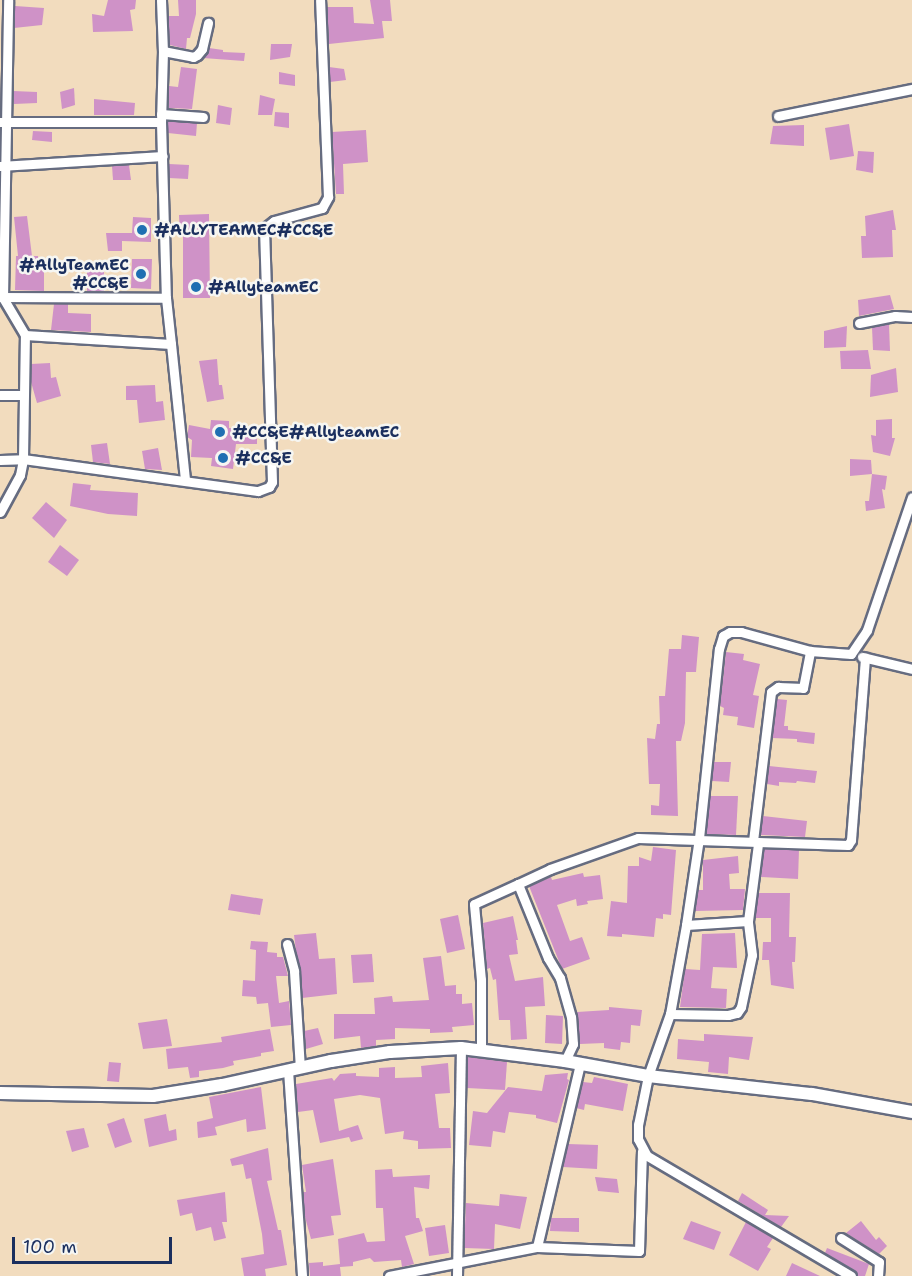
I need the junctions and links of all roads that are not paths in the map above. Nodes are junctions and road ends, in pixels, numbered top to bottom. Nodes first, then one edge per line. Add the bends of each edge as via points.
1 (8, 0) edge
2 (161, 0) edge
3 (320, 0) edge
4 (208, 23) dead end
5 (163, 51) junction
6 (912, 89) edge
7 (778, 116) dead end
8 (203, 117) dead end
9 (161, 118) junction
10 (3, 122) edge
11 (163, 156) junction
12 (2, 166) edge
13 (1, 297) edge
14 (166, 298) junction
15 (912, 317) edge
16 (859, 323) dead end
17 (25, 335) junction
18 (171, 344) junction
19 (0, 394) edge
20 (23, 395) junction
21 (23, 459) junction
22 (0, 460) edge
23 (184, 480) junction
24 (912, 497) edge
25 (0, 512) edge
26 (810, 651) junction
27 (851, 654) junction
28 (865, 658) junction
29 (912, 669) edge
30 (699, 838) junction
31 (755, 842) junction
32 (518, 884) junction
33 (748, 921) junction
34 (686, 925) junction
35 (287, 944) dead end
36 (670, 1014) junction
37 (461, 1048) junction
38 (482, 1048) junction
39 (565, 1061) junction
40 (580, 1064) junction
41 (294, 1069) junction
42 (648, 1076) junction
43 (0, 1093) edge
44 (912, 1112) edge
45 (642, 1151) junction
46 (841, 1238) dead end
47 (537, 1247) junction
48 (457, 1263) junction
49 (302, 1276) edge
50 (389, 1276) edge
51 (457, 1276) edge
52 (851, 1276) edge
53 (878, 1276) edge

1 - 10 street
2 - 5 street
3 - 23 street via 328,197 322,208 274,221 264,232 272,482 258,491
4 - 5 street via 197,55
5 - 9 street
6 - 7 street
8 - 9 street
9 - 10 street
9 - 11 street
10 - 12 street
11 - 12 street
11 - 14 street
12 - 13 street
13 - 14 street
13 - 17 street
14 - 18 street
15 - 16 street
17 - 18 street
17 - 20 street
18 - 23 street
19 - 20 street
20 - 21 street
21 - 22 street
21 - 23 street
21 - 25 street via 20,475
24 - 27 street via 867,630
26 - 27 street
26 - 30 street via 741,632 723,636
26 - 31 street via 803,688 778,687 771,692
27 - 28 street
28 - 29 street
28 - 31 street via 851,840 848,845
30 - 31 street
30 - 32 street via 623,841
30 - 34 street
31 - 33 street
32 - 38 street via 474,904
32 - 39 street via 560,978 571,1017 573,1044
33 - 34 street
33 - 36 street via 752,955 737,1013
34 - 36 street
35 - 41 street via 294,970
36 - 42 street
37 - 38 street
37 - 41 street via 390,1052
37 - 48 street
38 - 39 street
39 - 40 street
40 - 42 street
40 - 47 street
41 - 43 street via 153,1096
41 - 49 street
42 - 44 street via 812,1094
42 - 45 street via 638,1125
45 - 47 street via 639,1251
45 - 52 street via 654,1162
46 - 53 street via 879,1262
47 - 48 street
48 - 50 street
48 - 51 street

